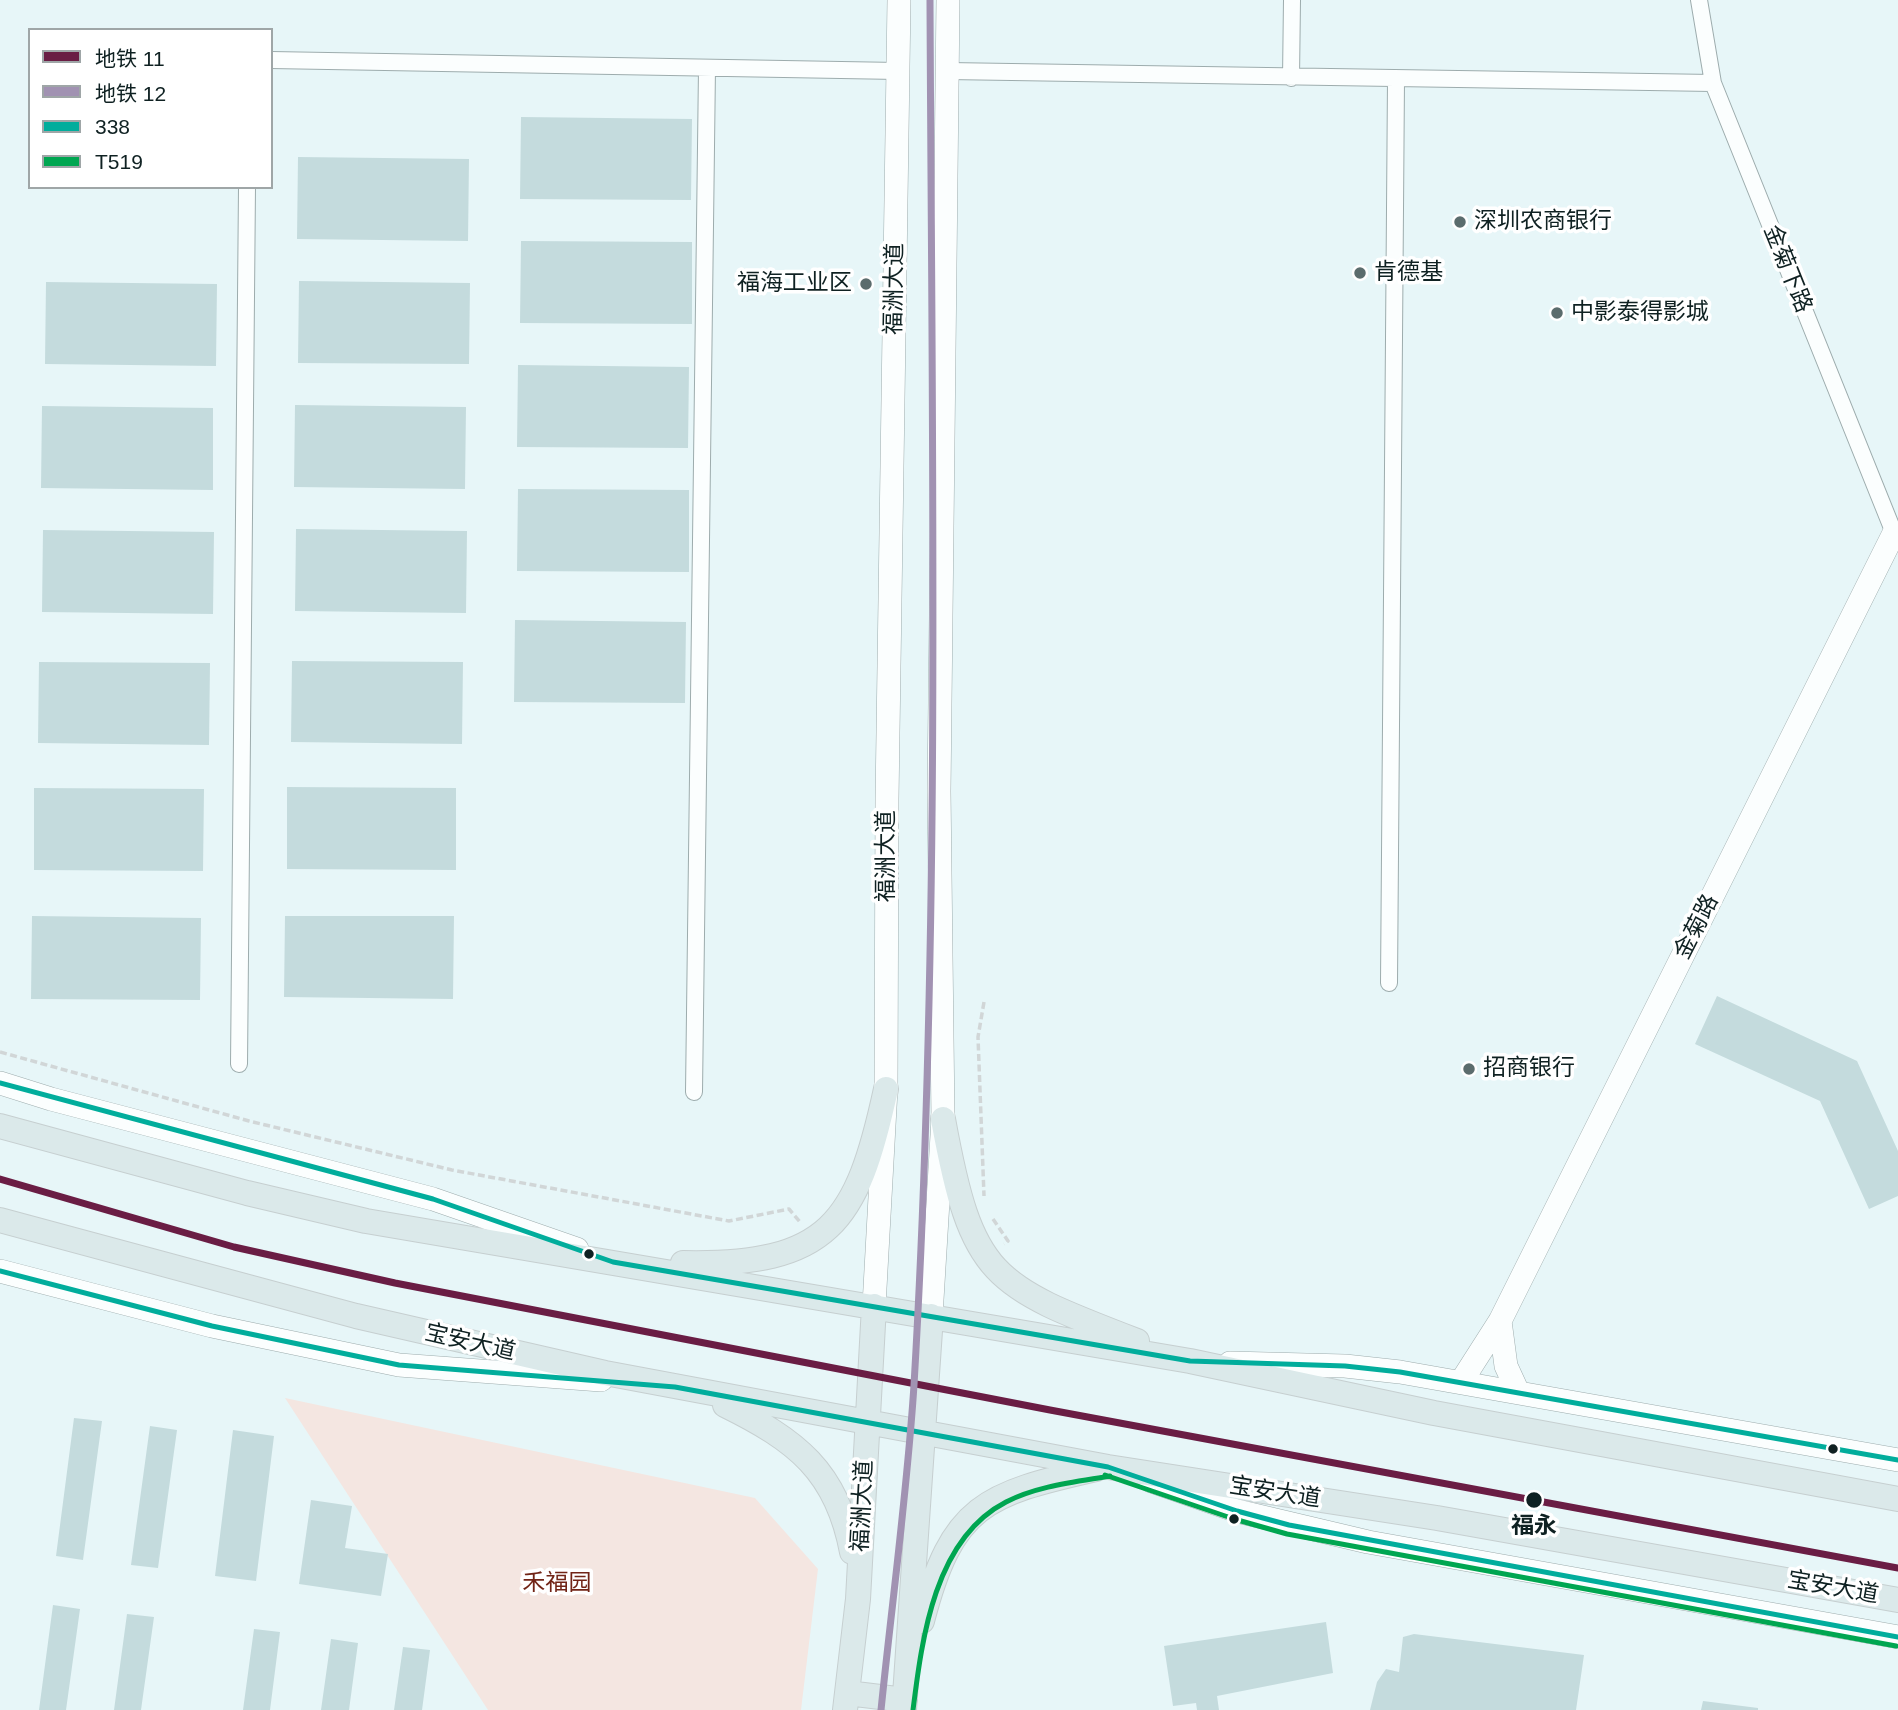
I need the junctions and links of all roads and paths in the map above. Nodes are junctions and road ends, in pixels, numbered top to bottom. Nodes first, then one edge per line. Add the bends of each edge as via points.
1 (899, 0) edge
2 (948, 0) edge
3 (1292, 0) edge
4 (1699, 0) edge
5 (273, 60) edge
6 (707, 68) junction
7 (898, 71) junction
8 (948, 71) junction
9 (1291, 78) junction
10 (1395, 80) junction
11 (1713, 83) junction
12 (247, 189) edge
13 (1896, 531) edge
14 (1389, 983) dead end
15 (984, 1002) dead end
16 (0, 1052) edge
17 (239, 1064) dead end
18 (0, 1083) edge
19 (887, 1088) junction
20 (694, 1092) dead end
21 (943, 1119) junction
22 (0, 1126) edge
23 (985, 1206) dead end
24 (992, 1218) dead end
25 (0, 1220) edge
26 (801, 1224) dead end
27 (1000, 1247) dead end
28 (613, 1262) junction
29 (0, 1270) edge
30 (874, 1306) junction
31 (930, 1316) junction
32 (1500, 1321) junction
33 (1190, 1361) junction
34 (1461, 1382) junction
35 (675, 1387) junction
36 (1518, 1392) junction
37 (867, 1423) junction
38 (923, 1433) junction
39 (1898, 1460) edge
40 (1108, 1467) junction
41 (1898, 1499) edge
42 (858, 1599) junction
43 (1898, 1600) edge
44 (1898, 1637) edge
45 (908, 1673) junction
46 (846, 1702) edge
47 (905, 1705) edge

1 - 7 main road, 福洲大道
2 - 8 main road
3 - 9 street
4 - 11 street, 金菊下路
5 - 6 street
6 - 7 street
6 - 20 street
7 - 19 main road, 福洲大道
8 - 9 street
8 - 21 main road via 939,792
9 - 10 street
10 - 11 street
10 - 14 street
11 - 13 street, 金菊下路
12 - 17 street
13 - 32 main road, 金菊路
15 - 23 path via 978,1037
16 - 26 path via 248,1121 452,1170 729,1221 789,1209
18 - 28 main road via 433,1199
19 - 28 main road via 872,1147 850,1204 814,1240 751,1259
19 - 30 main road, 福洲大道
21 - 31 main road
21 - 33 main road via 964,1216 977,1247 996,1272 1014,1287 1068,1314
22 - 28 main road via 366,1221
24 - 27 path via 1008,1241
25 - 35 main road, 宝安大道 via 430,1334
28 - 30 main road
29 - 35 main road via 212,1326 399,1365
30 - 31 main road
30 - 37 main road, 福洲大道
31 - 33 main road
31 - 38 main road
32 - 34 main road, 金菊路
32 - 36 main road via 1506,1366
33 - 34 main road via 1345,1366
33 - 41 main road via 1434,1413
34 - 36 main road
35 - 37 main road, 宝安大道
35 - 42 main road via 754,1419 816,1465 836,1495 845,1521
36 - 39 main road
37 - 38 main road, 宝安大道
37 - 42 main road, 福洲大道
38 - 40 main road, 宝安大道
38 - 45 main road
40 - 43 main road, 宝安大道 via 1437,1518
40 - 44 main road via 1237,1511 1342,1537
40 - 45 main road via 999,1495 967,1519 937,1566
42 - 46 main road, 福洲大道
45 - 47 main road
46 - 47 main road

